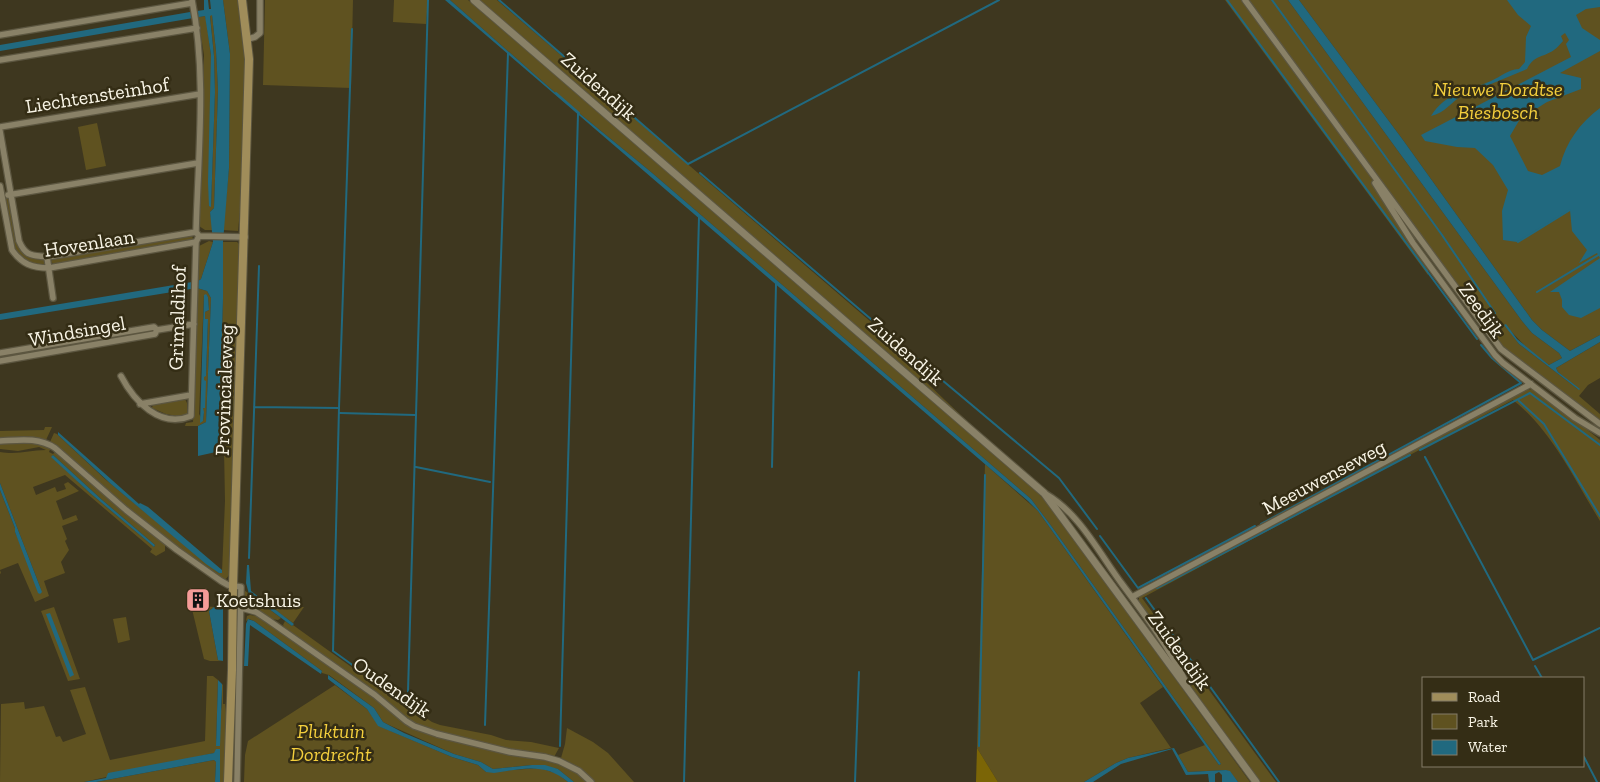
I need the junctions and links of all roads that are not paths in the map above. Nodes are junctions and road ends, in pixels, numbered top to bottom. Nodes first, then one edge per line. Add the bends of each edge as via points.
1 (242, 0) edge
2 (260, 0) edge
3 (474, 0) edge
4 (1245, 0) edge
5 (193, 4) edge
6 (197, 28) junction
7 (0, 35) edge
8 (248, 39) junction
9 (0, 60) edge
10 (200, 94) junction
11 (0, 129) edge
12 (198, 163) junction
13 (1372, 173) junction
14 (0, 186) edge
15 (11, 195) junction
16 (2, 196) junction
17 (197, 237) junction
18 (241, 237) junction
19 (47, 257) junction
20 (49, 268) junction
21 (53, 298) dead end
22 (194, 324) junction
23 (157, 330) junction
24 (0, 353) edge
25 (0, 361) edge
26 (121, 376) dead end
27 (1531, 384) junction
28 (191, 394) junction
29 (140, 404) junction
30 (1600, 424) edge
31 (1600, 433) edge
32 (0, 441) edge
33 (1044, 493) junction
34 (232, 586) junction
35 (1132, 598) junction
36 (242, 608) junction
37 (232, 617) junction
38 (241, 617) junction
39 (1193, 696) junction
40 (228, 782) edge
41 (237, 782) edge
42 (591, 782) edge
43 (1256, 782) edge

1 - 8 main road, Provincialeweg
2 - 8 street via 260,33
3 - 33 street, Zuidendijk
4 - 13 street, Zeedijk
5 - 6 street, Liechtensteinhof
5 - 7 street
6 - 9 street
6 - 10 street, Liechtensteinhof
8 - 18 main road, Provincialeweg
10 - 11 street, Liechtensteinhof
10 - 12 street, Liechtensteinhof
11 - 15 street, Hovenlaan
12 - 15 street
12 - 17 street, Liechtensteinhof
13 - 27 street, Zeedijk via 1413,243 1492,351
13 - 30 street, Zeedijk via 1501,349
14 - 16 street, Hovenlaan
15 - 16 street
15 - 19 street, Hovenlaan via 23,250 29,255
16 - 20 street, Hovenlaan via 12,250 26,264
17 - 18 street, Hovenlaan
17 - 19 street, Hovenlaan
17 - 20 street, Hovenlaan
17 - 22 street, Grimaldihof
18 - 34 main road, Provincialeweg
19 - 20 street
20 - 21 street
22 - 23 street, Windsingel
22 - 28 street, Grimaldihof
23 - 24 street, Windsingel via 146,328
23 - 25 street, Windsingel via 155,334
26 - 29 street, Grimaldihof
27 - 31 street, Zeedijk
27 - 35 street, Meeuwenseweg
28 - 29 street, Grimaldihof
28 - 29 street, Grimaldihof via 191,416 182,420 154,414
32 - 34 street via 46,442 177,550
33 - 35 street via 1059,503 1087,533
33 - 39 street, Zuidendijk
34 - 36 street via 242,587
34 - 37 main road, Provincialeweg
35 - 39 street via 1173,656
36 - 38 street
36 - 42 street, Oudendijk via 268,620 414,726 510,752 559,761 579,771
37 - 38 street
37 - 40 main road, Provincialeweg
38 - 41 street
39 - 43 street, Zuidendijk

